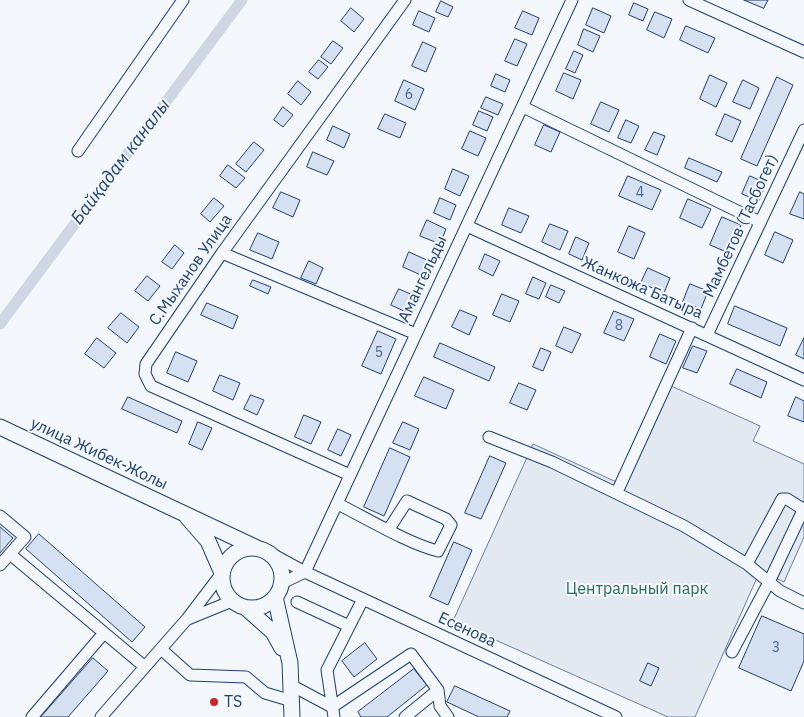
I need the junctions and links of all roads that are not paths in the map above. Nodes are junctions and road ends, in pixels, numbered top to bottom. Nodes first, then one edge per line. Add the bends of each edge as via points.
1 (183, 0) edge
2 (405, 0) edge
3 (572, 0) edge
4 (689, 0) edge
5 (804, 52) edge
6 (523, 107) junction
7 (804, 130) edge
8 (78, 151) dead end
9 (760, 222) junction
10 (467, 226) junction
11 (222, 253) junction
12 (692, 328) junction
13 (416, 334) junction
14 (707, 335) junction
15 (804, 380) edge
16 (0, 427) edge
17 (488, 437) dead end
18 (350, 475) junction
19 (617, 492) junction
20 (338, 504) junction
21 (804, 508) edge
22 (182, 513) junction
23 (0, 516) edge
24 (389, 529) junction
25 (257, 548) junction
26 (10, 554) junction
27 (272, 554) junction
28 (747, 564) junction
29 (0, 565) edge
30 (222, 572) junction
31 (305, 572) junction
32 (769, 582) junction
33 (282, 583) junction
34 (275, 597) junction
35 (363, 599) junction
36 (232, 601) junction
37 (298, 602) dead end
38 (804, 603) edge
39 (246, 608) junction
40 (187, 620) junction
41 (349, 626) junction
42 (104, 633) junction
43 (161, 649) junction
44 (732, 652) dead end
45 (290, 663) junction
46 (145, 667) junction
47 (291, 685) junction
48 (438, 690) junction
49 (292, 701) junction
50 (333, 712) edge
51 (32, 717) edge
52 (101, 717) edge
53 (292, 717) edge
54 (405, 717) edge
55 (448, 717) edge
56 (616, 717) edge

1 - 8 street
2 - 11 street, С.Мыханов Улица
3 - 6 street, Амангельды
4 - 5 street
6 - 9 street
6 - 10 street, Амангельды
7 - 9 street, Мамбетов (Тасбогет)
9 - 14 street, Мамбетов (Тасбогет)
10 - 12 street, Жанкожа Батыра
10 - 13 street, Амангельды
11 - 13 street
11 - 18 street, С.Мыханов Улица via 146,364 145,374 151,386
12 - 14 street, Жанкожа Батыра
12 - 19 street
13 - 18 street, Амангельды
14 - 15 street, Жанкожа Батыра
16 - 22 main road, улица Жибек-Жолы
17 - 19 street
18 - 20 street, Амангельды
19 - 28 street via 684,526
20 - 24 street
20 - 31 street, Амангельды
21 - 28 street via 782,499
21 - 32 street
22 - 25 main road, улица Жибек-Жолы
22 - 30 main road via 208,541
23 - 26 street via 25,537
24 - 24 street via 438,552 451,525 446,519 407,501
25 - 27 main road
25 - 30 main road via 241,549 228,558
26 - 29 street
26 - 42 street
27 - 31 street, Есенова
27 - 33 main road via 281,567
28 - 32 street
30 - 36 main road via 223,588
30 - 40 street
31 - 33 street
31 - 35 street, Есенова
32 - 38 street
32 - 44 street
33 - 34 main road
34 - 39 main road via 262,606
34 - 45 main road
35 - 41 street
35 - 56 street, Есенова
36 - 39 main road
36 - 40 street
37 - 41 street
39 - 45 main road via 273,632
40 - 43 street
41 - 50 street via 326,670
42 - 46 street
42 - 51 street
43 - 46 street
43 - 49 street via 190,676 246,677 265,693
45 - 47 main road
46 - 52 street
47 - 49 main road
47 - 50 street
48 - 50 street via 410,654
48 - 54 street
48 - 55 street via 440,706
49 - 53 main road

